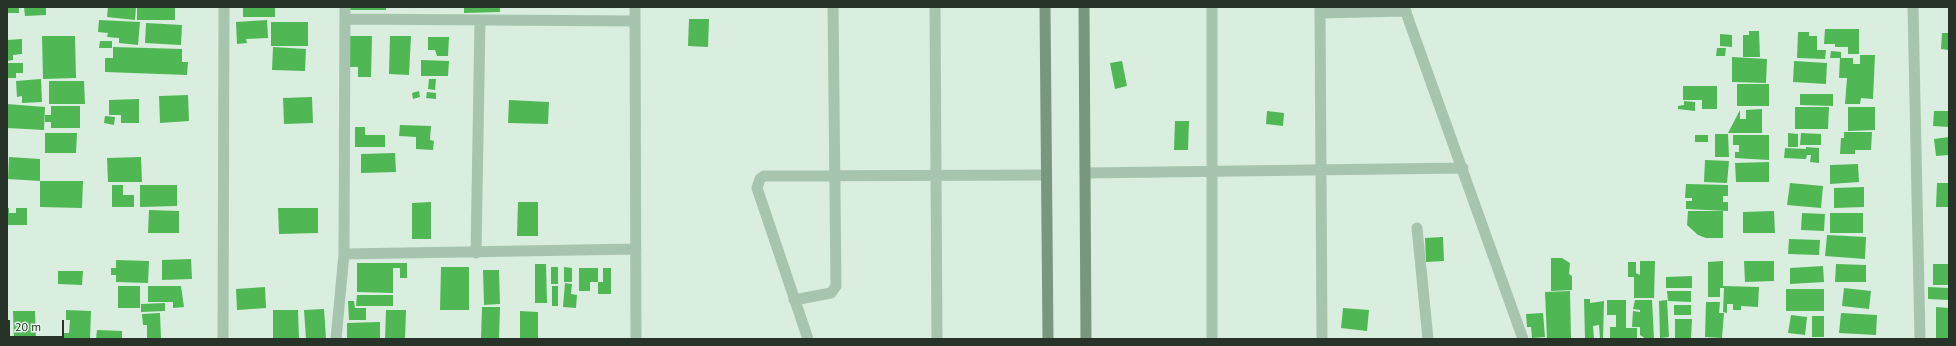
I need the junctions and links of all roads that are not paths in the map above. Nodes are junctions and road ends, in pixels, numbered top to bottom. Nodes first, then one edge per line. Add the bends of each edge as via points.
1 (224, 7) edge
2 (345, 7) edge
3 (635, 7) edge
4 (833, 7) edge
5 (935, 7) edge
6 (1045, 7) edge
7 (1084, 7) edge
8 (1212, 7) edge
9 (1913, 7) edge
10 (1405, 9) edge
11 (1320, 10) edge
12 (345, 19) junction
13 (480, 21) junction
14 (635, 21) junction
15 (1463, 168) junction
16 (1321, 170) junction
17 (1212, 171) junction
18 (1085, 173) junction
19 (936, 175) junction
20 (1046, 175) junction
21 (835, 176) junction
22 (1417, 228) dead end
23 (636, 249) junction
24 (476, 253) junction
25 (344, 254) junction
26 (794, 300) junction
27 (223, 339) edge
28 (336, 339) edge
29 (636, 339) edge
30 (808, 339) edge
31 (937, 339) edge
32 (1048, 339) edge
33 (1086, 339) edge
34 (1212, 339) edge
35 (1322, 339) edge
36 (1428, 339) edge
37 (1523, 339) edge
38 (1920, 339) edge

1 - 27 street
2 - 12 street
3 - 14 street
4 - 21 street
5 - 19 street
6 - 20 main road
7 - 18 main road
8 - 17 street
9 - 38 street
10 - 11 street
10 - 15 street
11 - 16 street
12 - 13 street
12 - 25 street
13 - 14 street
13 - 24 street
14 - 23 street
15 - 16 street
15 - 37 street
16 - 17 street
16 - 35 street
17 - 18 street
17 - 34 street
18 - 33 main road
19 - 20 street
19 - 21 street
19 - 31 street
20 - 32 main road
21 - 26 street via 836,286 831,293
21 - 26 street via 764,176 757,183
22 - 36 street
23 - 24 street
23 - 29 street
24 - 25 street
25 - 28 street
26 - 30 street

